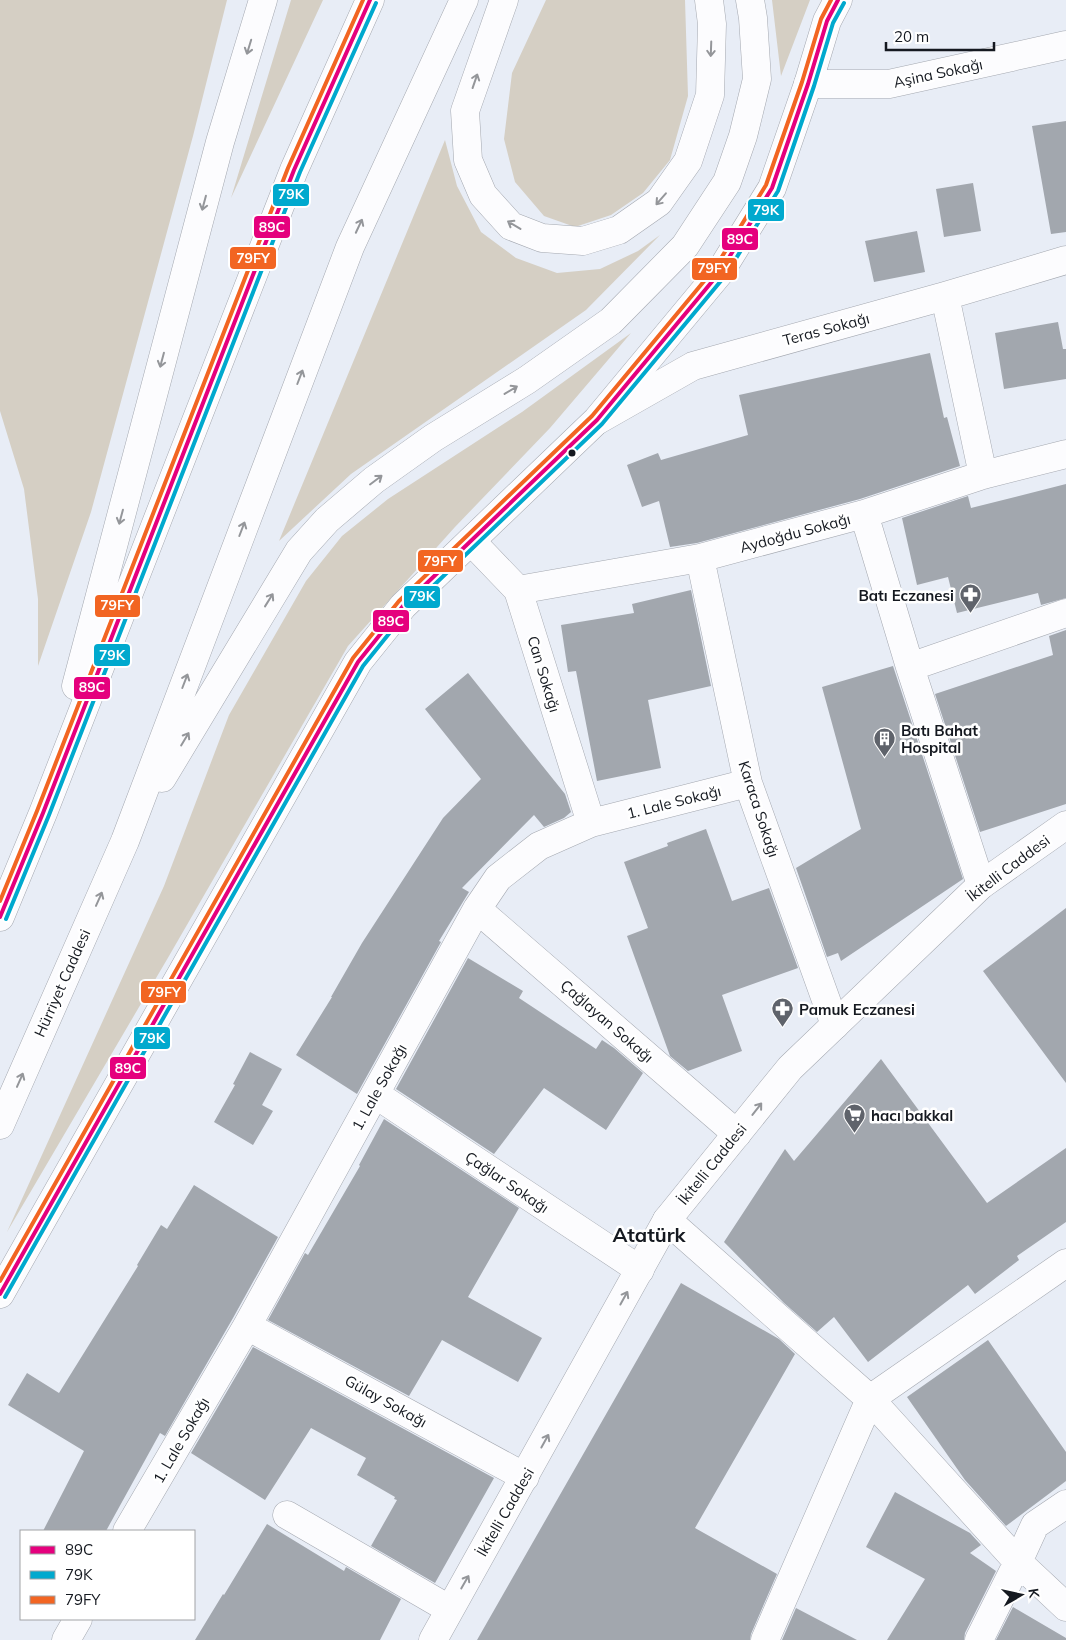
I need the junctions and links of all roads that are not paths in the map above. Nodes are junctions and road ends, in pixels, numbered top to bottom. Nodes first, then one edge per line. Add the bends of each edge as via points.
1 (263, 0) edge
2 (370, 0) edge
3 (464, 0) edge
4 (504, 0) edge
5 (709, 0) edge
6 (750, 0) edge
7 (838, 0) edge
8 (1066, 45) edge
9 (808, 84) junction
10 (1066, 260) edge
11 (945, 296) junction
12 (596, 420) junction
13 (1066, 454) edge
14 (983, 475) junction
15 (864, 514) junction
16 (471, 540) junction
17 (700, 558) junction
18 (518, 590) junction
19 (1066, 613) edge
20 (910, 667) junction
21 (748, 783) junction
22 (43, 813) junction
23 (591, 823) junction
24 (1066, 825) edge
25 (124, 842) junction
26 (981, 885) junction
27 (477, 909) junction
28 (0, 917) edge
29 (835, 1026) junction
30 (375, 1094) junction
31 (0, 1125) edge
32 (737, 1134) junction
33 (667, 1220) junction
34 (1066, 1263) edge
35 (640, 1270) junction
36 (0, 1294) edge
37 (247, 1326) junction
38 (870, 1399) junction
39 (525, 1477) junction
40 (1066, 1504) edge
41 (287, 1515) dead end
42 (128, 1530) edge
43 (1018, 1562) junction
44 (1066, 1607) edge
45 (450, 1609) junction
46 (77, 1620) edge
47 (66, 1640) edge
48 (433, 1640) edge
49 (765, 1640) edge
50 (978, 1640) edge

1 -> 22 main road via 220,142
2 - 22 main road via 294,170
25 -> 3 main road via 350,247
5 -> 4 main road via 712,24 710,95 688,161 660,202 619,230 583,241 542,238 511,226 483,194 468,160 465,111
25 -> 6 main road via 299,551 327,520 374,480 433,438 527,380 610,321 685,246 727,182 744,136 757,79
7 - 9 main road
8 - 9 main road, Aşina Sokağı via 889,84
9 - 12 main road via 772,188 720,272
10 - 11 main road, Teras Sokağı
11 - 12 main road, Teras Sokağı via 693,366
11 - 14 main road
12 - 16 main road
13 - 14 main road, Aydoğdu Sokağı
14 - 15 main road, Aydoğdu Sokağı
15 - 17 main road, Aydoğdu Sokağı
15 - 20 main road
16 - 18 main road, Can Sokağı
16 - 36 main road via 403,606 358,662
17 - 18 main road, Aydoğdu Sokağı
17 - 21 main road, Karaca Sokağı
18 - 23 main road, Can Sokağı
19 - 20 main road
20 - 26 main road
21 - 23 main road, 1. Lale Sokağı
21 - 29 main road, Karaca Sokağı
22 - 28 main road
23 - 27 main road, 1. Lale Sokağı via 539,846 498,878
24 - 26 main road, İkitelli Caddesi
31 -> 25 main road, Hürriyet Caddesi
26 - 29 main road, İkitelli Caddesi
27 - 30 main road, 1. Lale Sokağı
27 - 32 main road, Çağlayan Sokağı
32 -> 29 main road, İkitelli Caddesi via 790,1068
30 - 35 main road, Çağlar Sokağı
30 - 37 main road, 1. Lale Sokağı
32 - 33 main road, İkitelli Caddesi
33 - 35 main road, İkitelli Caddesi
33 - 38 main road
34 - 38 main road
39 -> 35 main road, İkitelli Caddesi
37 - 39 main road, Gülay Sokağı
37 - 42 main road, 1. Lale Sokağı
38 - 43 main road
38 - 49 main road
45 -> 39 main road, İkitelli Caddesi
40 - 43 main road via 1035,1525
41 - 45 main road
43 - 44 main road
43 - 50 main road
45 - 48 main road, İkitelli Caddesi
46 - 47 main road

